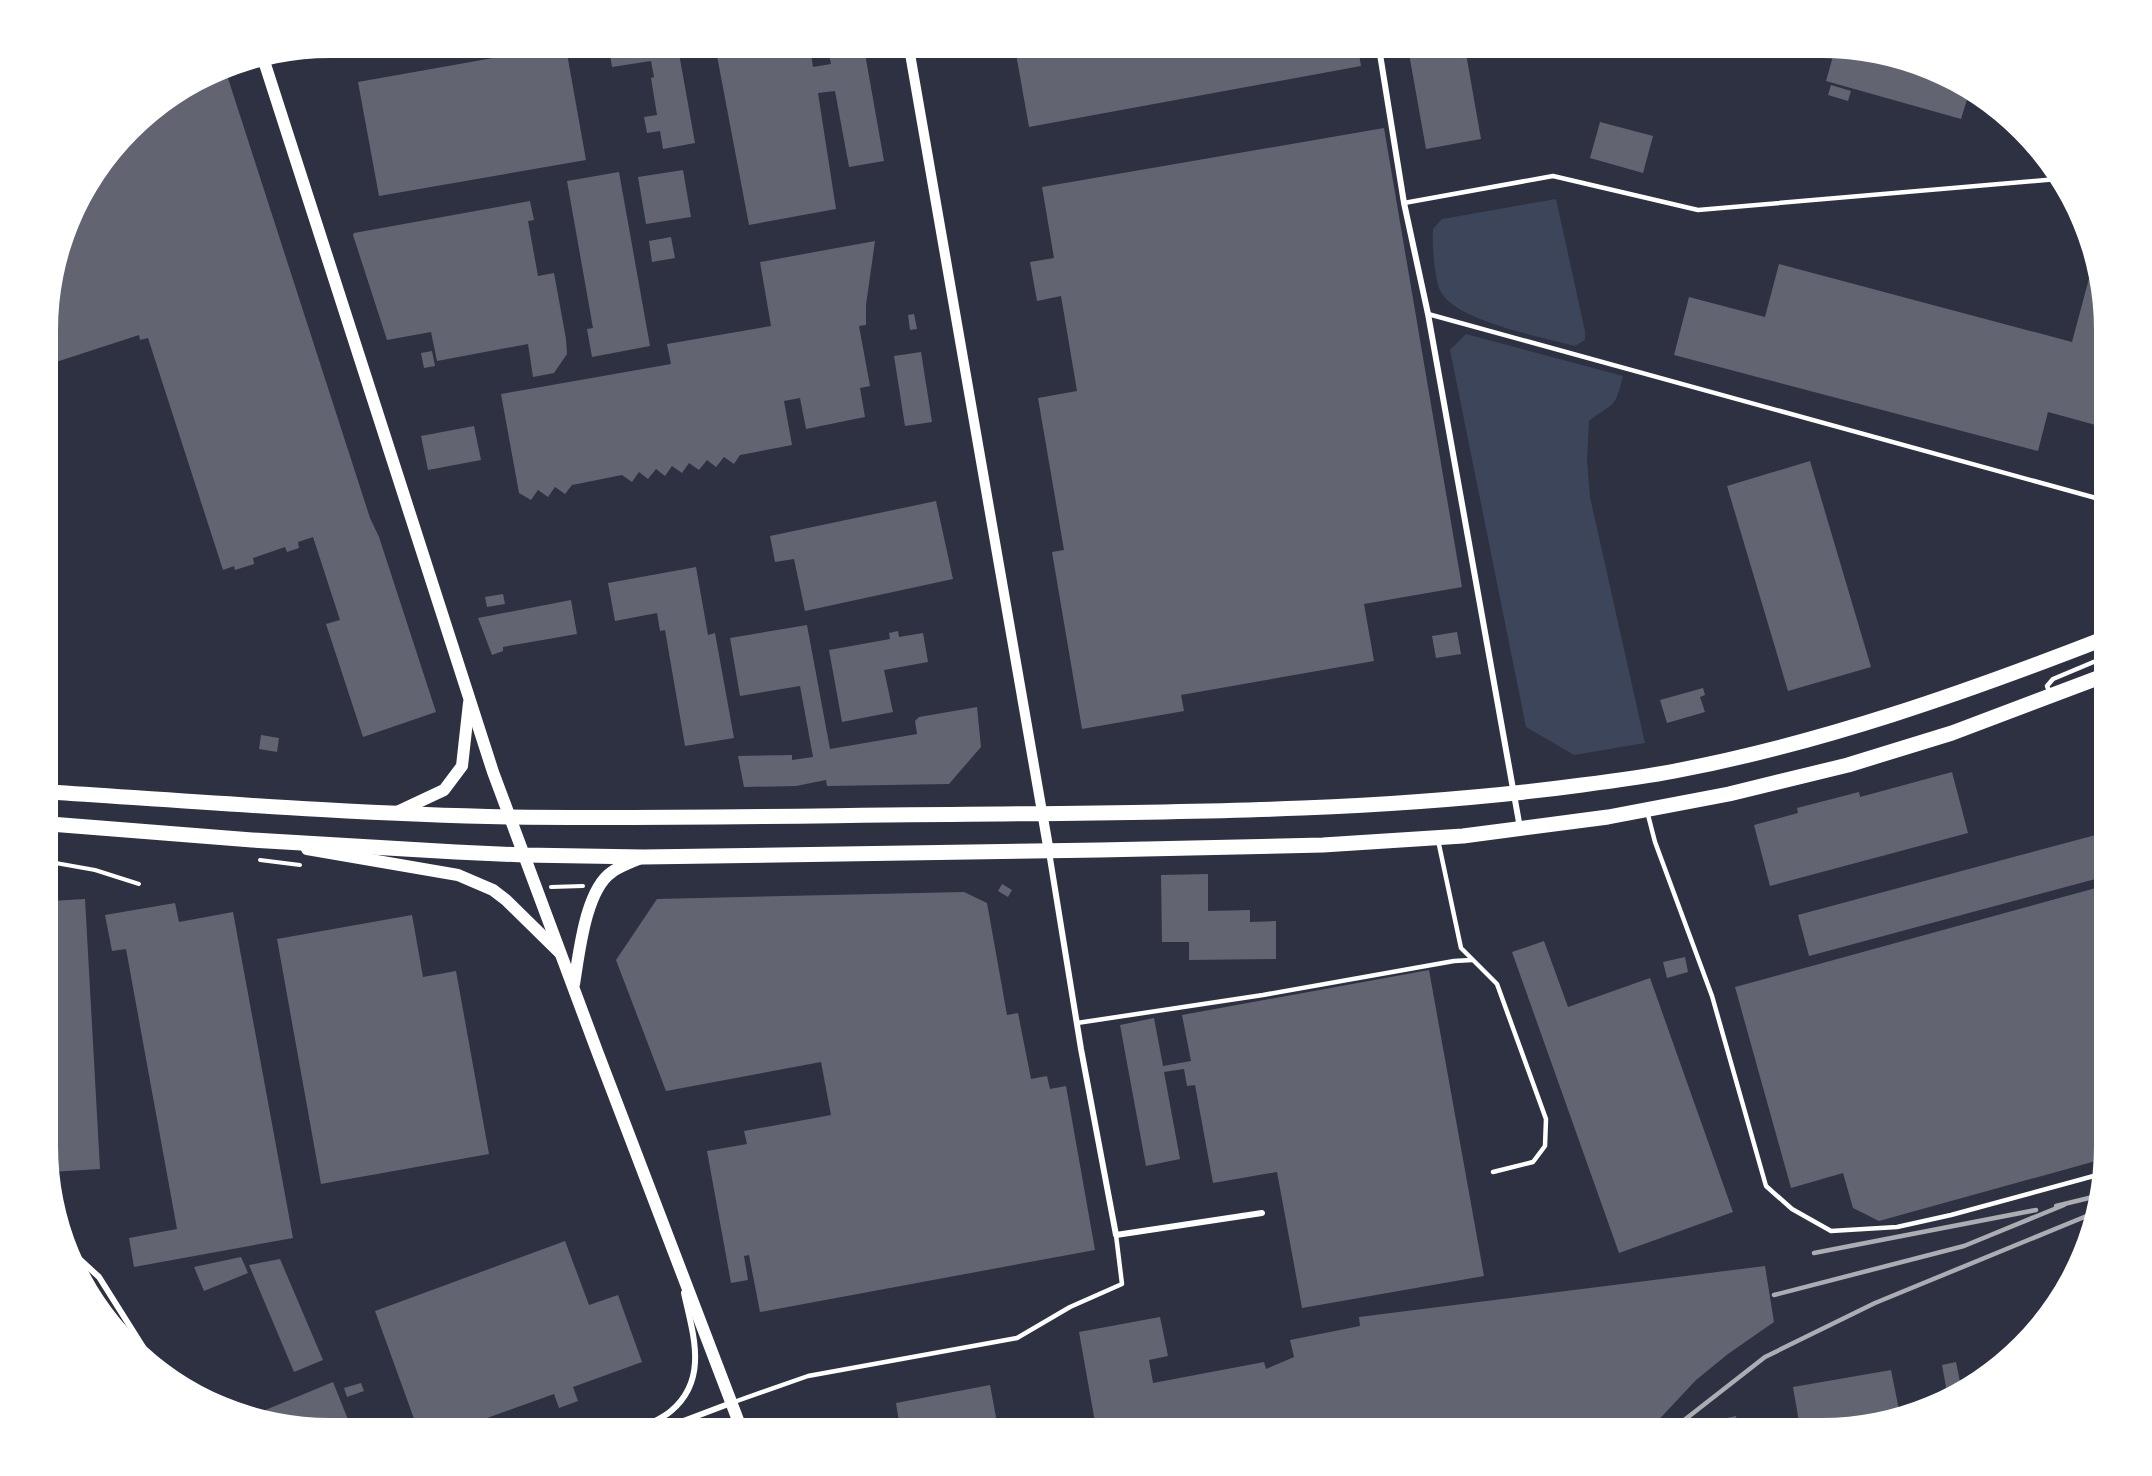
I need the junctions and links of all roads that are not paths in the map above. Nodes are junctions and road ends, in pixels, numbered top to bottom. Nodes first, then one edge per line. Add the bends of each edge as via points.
1 (911, 58) edge
2 (1381, 58) edge
3 (266, 67) edge
4 (2048, 180) edge
5 (1404, 203) junction
6 (1428, 314) junction
7 (2094, 498) edge
8 (2094, 642) edge
9 (2094, 662) edge
10 (2094, 679) edge
11 (2050, 696) junction
12 (470, 699) junction
13 (58, 792) edge
14 (1514, 794) junction
15 (1647, 810) junction
16 (395, 813) junction
17 (1043, 813) junction
18 (509, 817) junction
19 (58, 825) edge
20 (1520, 829) junction
21 (1437, 838) junction
22 (252, 840) junction
23 (1049, 852) junction
24 (524, 855) junction
25 (643, 857) junction
26 (563, 955) junction
27 (1472, 960) junction
28 (573, 986) junction
29 (1077, 1023) junction
30 (1493, 1172) dead end
31 (2091, 1177) edge
32 (1262, 1213) dead end
33 (1116, 1235) junction
34 (87, 1266) edge
35 (678, 1266) junction
36 (136, 1336) edge
37 (731, 1403) junction
38 (660, 1418) edge
39 (691, 1418) edge
40 (737, 1418) edge

1 - 17 street
2 - 5 street
3 - 12 main road
4 - 5 lane via 1698,210 1553,176
5 - 6 street
6 - 7 lane
6 - 14 street
8 - 14 main road via 1905,712 1784,746 1673,772
9 - 11 lane via 2053,679 2048,686
10 - 11 main road
11 - 15 main road via 1952,733 1848,765
12 - 16 main road via 462,766 444,790
12 - 18 main road
13 - 16 main road
14 - 17 main road via 1311,809
14 - 20 street
15 - 20 main road
15 - 31 lane via 1655,842 1712,996 1766,1186 1792,1209 1831,1231 1897,1227
16 - 18 main road
17 - 18 main road
17 - 23 street
18 - 24 main road
19 - 22 main road
20 - 21 main road
21 - 23 main road
21 - 27 lane via 1461,948
22 - 24 main road
22 - 26 main road via 458,875 493,890
23 - 25 main road
23 - 29 street
24 - 25 main road
24 - 26 main road
25 - 28 main road via 610,873 600,886 585,919
26 - 28 main road
27 - 29 lane
27 - 30 lane via 1497,984 1546,1119 1545,1146 1533,1162
28 - 35 main road
29 - 33 street
32 - 33 street
33 - 37 lane via 1122,1284 1070,1307 1017,1338 808,1376
34 - 36 street via 99,1277
35 - 37 main road
35 - 38 street via 696,1360 693,1377 681,1401
37 - 39 street
37 - 40 main road

